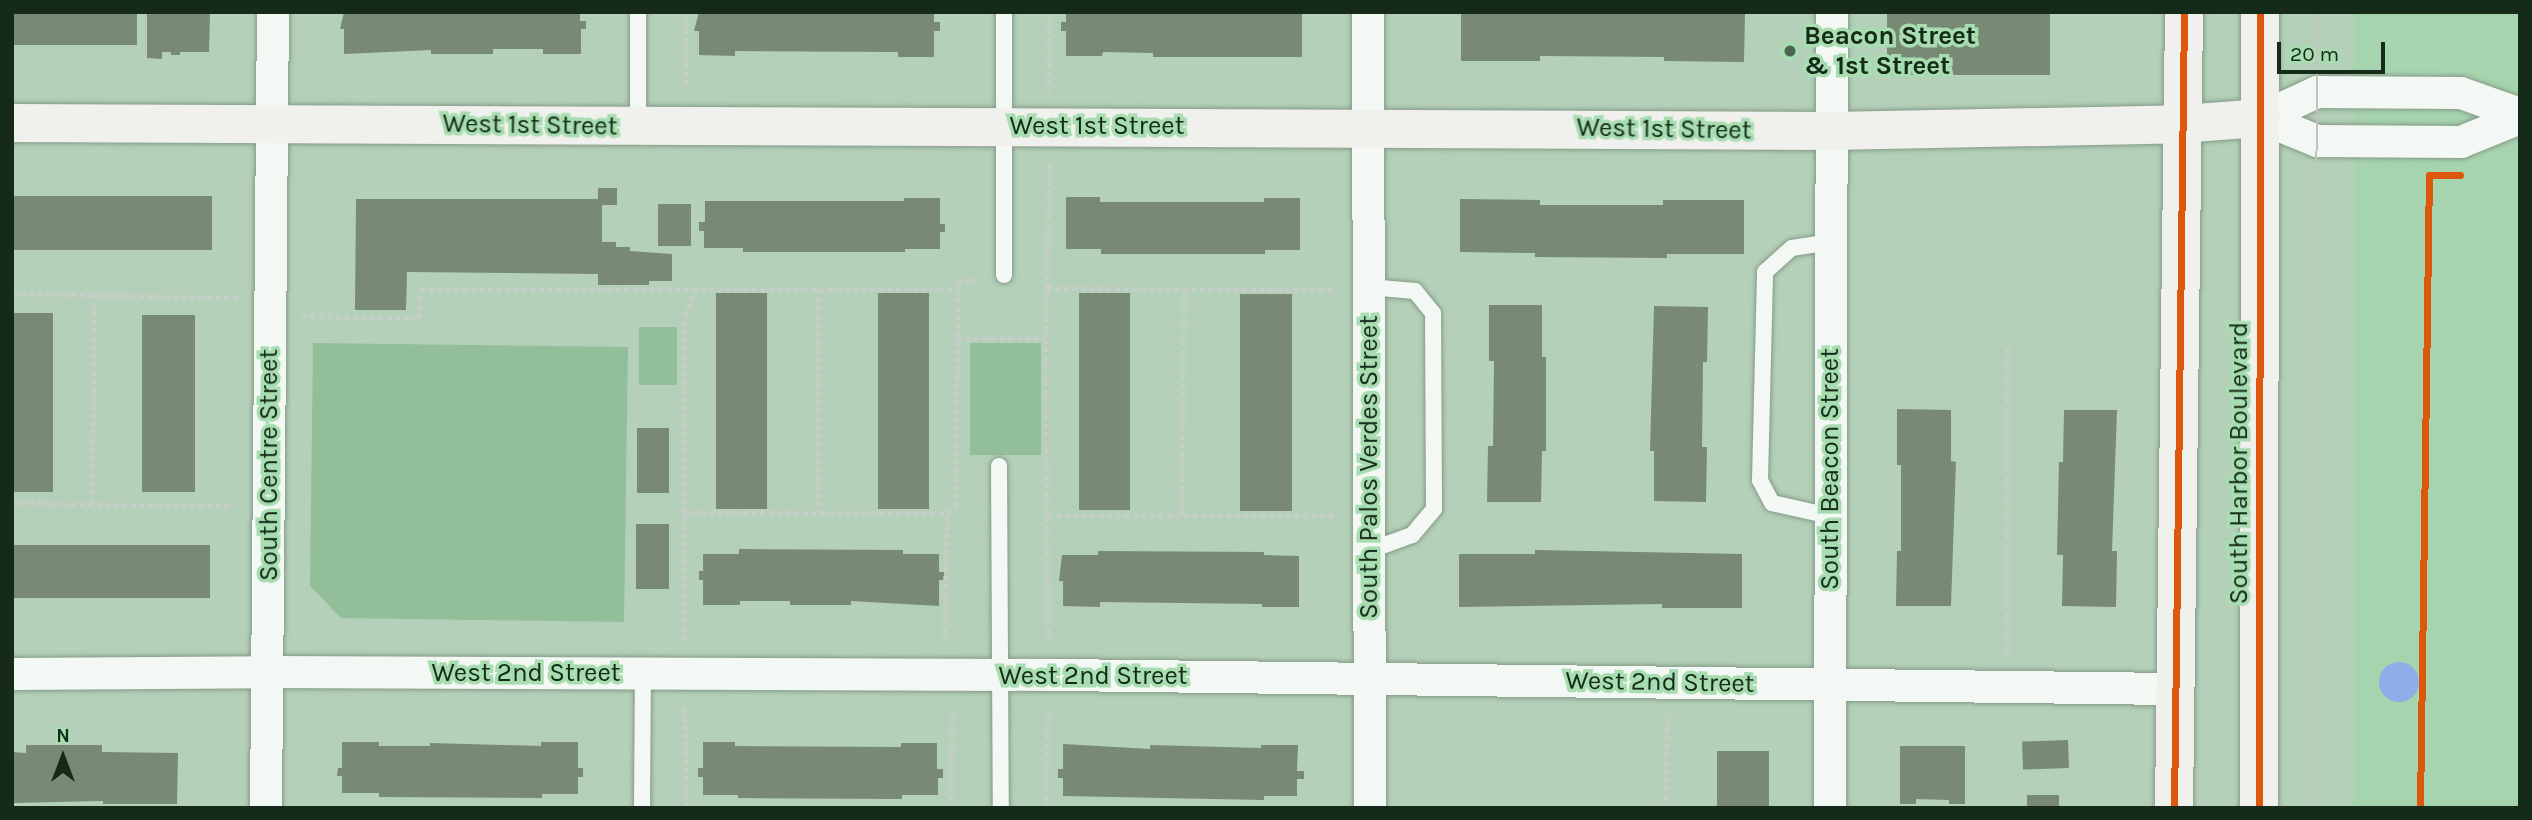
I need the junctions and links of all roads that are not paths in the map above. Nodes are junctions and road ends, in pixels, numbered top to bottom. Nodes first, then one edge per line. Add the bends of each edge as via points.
1 (273, 12) edge
2 (638, 12) edge
3 (1004, 12) edge
4 (1368, 12) edge
5 (1832, 12) edge
6 (2184, 12) edge
7 (2260, 12) edge
8 (2520, 116) edge
9 (2261, 118) junction
10 (12, 123) edge
11 (272, 123) junction
12 (2182, 124) junction
13 (1002, 125) junction
14 (638, 127) junction
15 (1367, 127) junction
16 (1832, 131) junction
17 (1830, 242) junction
18 (1004, 275) road end
19 (1369, 288) junction
20 (999, 466) dead end
21 (1830, 516) junction
22 (1371, 550) junction
23 (268, 672) junction
24 (643, 673) junction
25 (12, 674) edge
26 (999, 677) junction
27 (1369, 677) junction
28 (1831, 685) junction
29 (2174, 689) junction
30 (266, 808) edge
31 (642, 808) edge
32 (1001, 808) edge
33 (1370, 808) edge
34 (1830, 808) edge
35 (2174, 808) edge
36 (2259, 808) edge

1 - 11 street, South Centre Street
2 - 14 lane
3 - 13 lane
4 - 15 street, South Palos Verdes Street
5 - 16 street, South Beacon Street
6 - 12 street
7 - 9 street, South Harbor Boulevard
8 - 9 street via 2461,142 2318,141
8 - 9 street via 2461,93 2317,92
9 - 12 street, West 1st Street
9 - 36 street, South Harbor Boulevard
10 - 11 street, West 1st Street
11 - 14 street, West 1st Street
11 - 23 street, South Centre Street
12 - 16 street, West 1st Street
12 - 29 street
13 - 14 street, West 1st Street
13 - 15 street, West 1st Street
13 - 18 lane
15 - 16 street, West 1st Street
15 - 19 street, South Palos Verdes Street
16 - 17 street, South Beacon Street
17 - 21 street, South Beacon Street
17 - 21 lane via 1791,248 1765,272 1760,480 1772,503
19 - 22 street, South Palos Verdes Street
19 - 22 lane via 1415,291 1433,313 1434,509 1412,535
20 - 26 lane
21 - 28 street, South Beacon Street
22 - 27 street, South Palos Verdes Street
23 - 24 street, West 2nd Street
23 - 25 street, West 2nd Street
23 - 30 street, South Centre Street
24 - 26 street, West 2nd Street
24 - 31 lane
26 - 27 street, West 2nd Street
26 - 32 lane
27 - 28 street, West 2nd Street
27 - 33 street, South Palos Verdes Street
28 - 29 street, West 2nd Street
28 - 34 street, South Beacon Street
29 - 35 street

